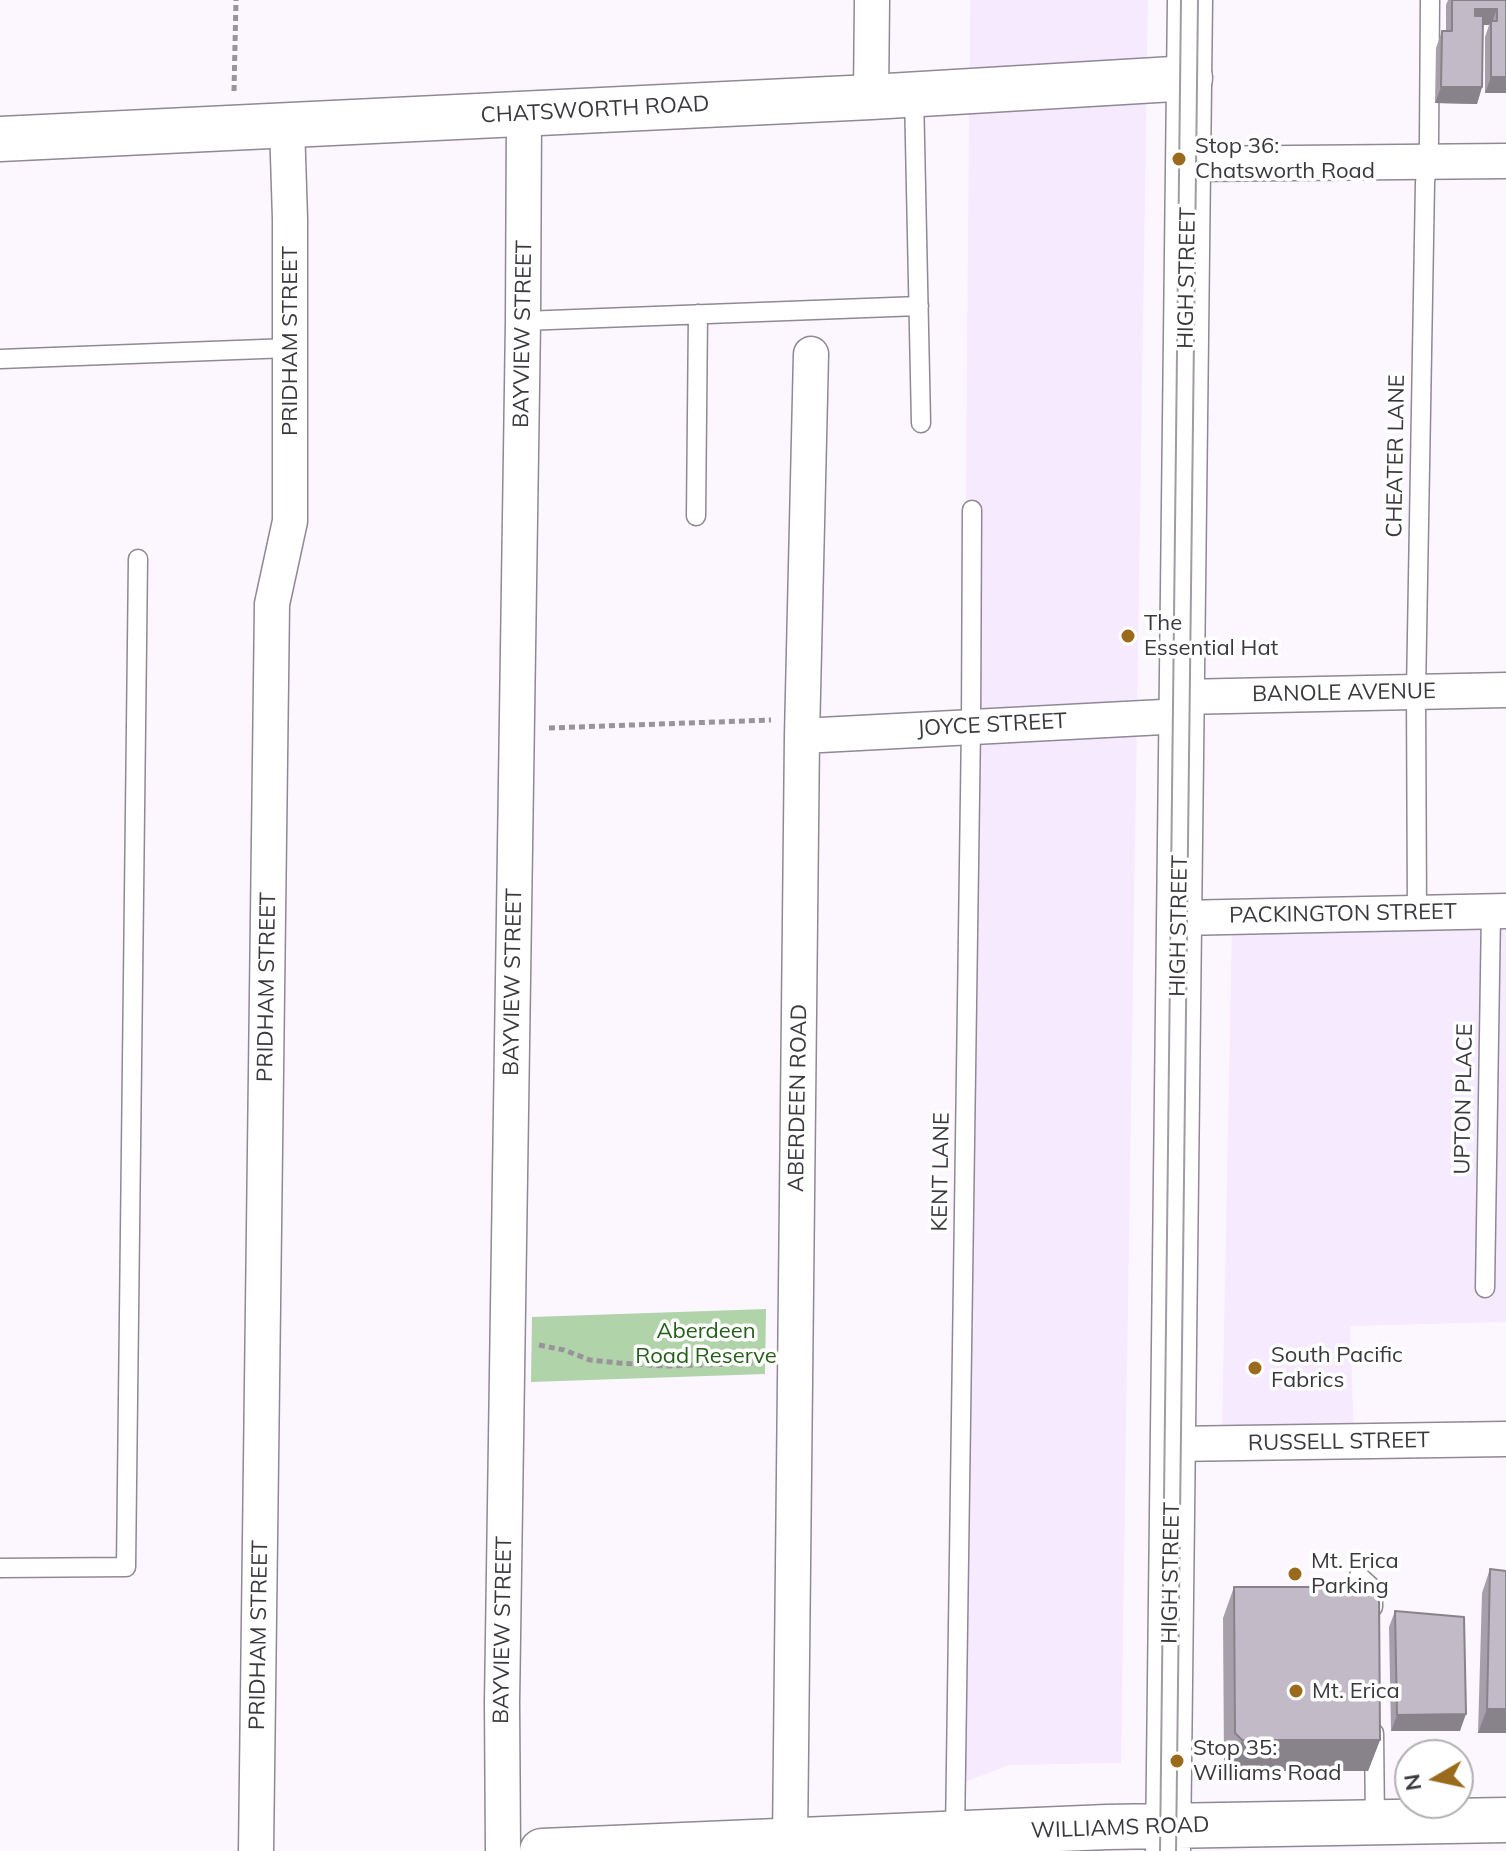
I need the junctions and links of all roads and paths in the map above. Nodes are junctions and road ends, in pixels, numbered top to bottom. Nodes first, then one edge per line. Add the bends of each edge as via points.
1 (236, 0) edge
2 (872, 0) edge
3 (1190, 0) edge
4 (1430, 0) edge
5 (1190, 78) junction
6 (914, 94) junction
7 (871, 97) junction
8 (524, 114) junction
9 (287, 125) junction
10 (234, 128) junction
11 (0, 139) edge
12 (1506, 161) edge
13 (1427, 162) junction
14 (1189, 164) junction
15 (919, 306) junction
16 (698, 314) junction
17 (523, 321) junction
18 (289, 348) junction
19 (811, 354) dead end
20 (0, 359) edge
21 (921, 423) dead end
22 (972, 510) dead end
23 (696, 516) dead end
24 (138, 559) dead end
25 (1506, 690) edge
26 (1416, 692) junction
27 (1182, 707) junction
28 (971, 726) junction
29 (517, 730) junction
30 (790, 732) junction
31 (1498, 912) edge
32 (1417, 913) junction
33 (1180, 918) junction
34 (1485, 1288) dead end
35 (532, 1345) dead end
36 (765, 1363) dead end
37 (1506, 1439) edge
38 (1173, 1444) junction
39 (0, 1568) edge
40 (1359, 1576) dead end
41 (1373, 1621) edge
42 (1374, 1716) edge
43 (1506, 1820) edge
44 (1375, 1822) junction
45 (955, 1834) junction
46 (1168, 1838) edge
47 (790, 1842) junction
48 (256, 1851) edge
49 (503, 1851) edge
50 (542, 1851) edge

1 - 10 path
2 - 7 street
3 - 5 main road, HIGH STREET
4 - 13 lane, CHEATER LANE
5 - 6 main road, CHATSWORTH ROAD
5 - 14 main road, HIGH STREET
6 - 7 main road, CHATSWORTH ROAD
6 - 15 lane
7 - 8 main road, CHATSWORTH ROAD
8 - 9 main road, CHATSWORTH ROAD
8 - 17 street, BAYVIEW STREET
9 - 10 main road, CHATSWORTH ROAD
9 - 18 street, PRIDHAM STREET
10 - 11 main road, CHATSWORTH ROAD
12 - 13 street
13 - 14 street
13 - 26 lane, CHEATER LANE
14 - 27 main road, HIGH STREET
15 - 16 lane
15 - 21 lane
16 - 17 lane
16 - 23 lane
17 - 29 street, BAYVIEW STREET
18 - 20 lane
18 - 48 street, PRIDHAM STREET via 290,521 272,604
19 - 30 street, ABERDEEN ROAD
22 - 28 lane, KENT LANE
24 - 39 lane via 126,1567
25 - 26 street, BANOLE AVENUE
26 - 27 street, BANOLE AVENUE
26 - 32 lane, CHEATER LANE
27 - 28 street, JOYCE STREET
27 - 33 main road, HIGH STREET
28 - 30 street, JOYCE STREET
28 - 45 lane, KENT LANE
29 - 30 path via 773,720
29 - 49 street, BAYVIEW STREET
30 - 47 street, ABERDEEN ROAD
31 - 32 street, PACKINGTON STREET
31 - 34 lane, UPTON PLACE
32 - 33 street, PACKINGTON STREET
33 - 38 main road, HIGH STREET
35 - 36 path via 619,1363
37 - 38 street, RUSSELL STREET
38 - 46 main road, HIGH STREET
40 - 41 lane via 1373,1589
42 - 44 lane
43 - 44 main road, WILLIAMS ROAD
44 - 46 main road, WILLIAMS ROAD
45 - 46 main road, WILLIAMS ROAD
45 - 47 main road, WILLIAMS ROAD
47 - 50 main road, WILLIAMS ROAD

